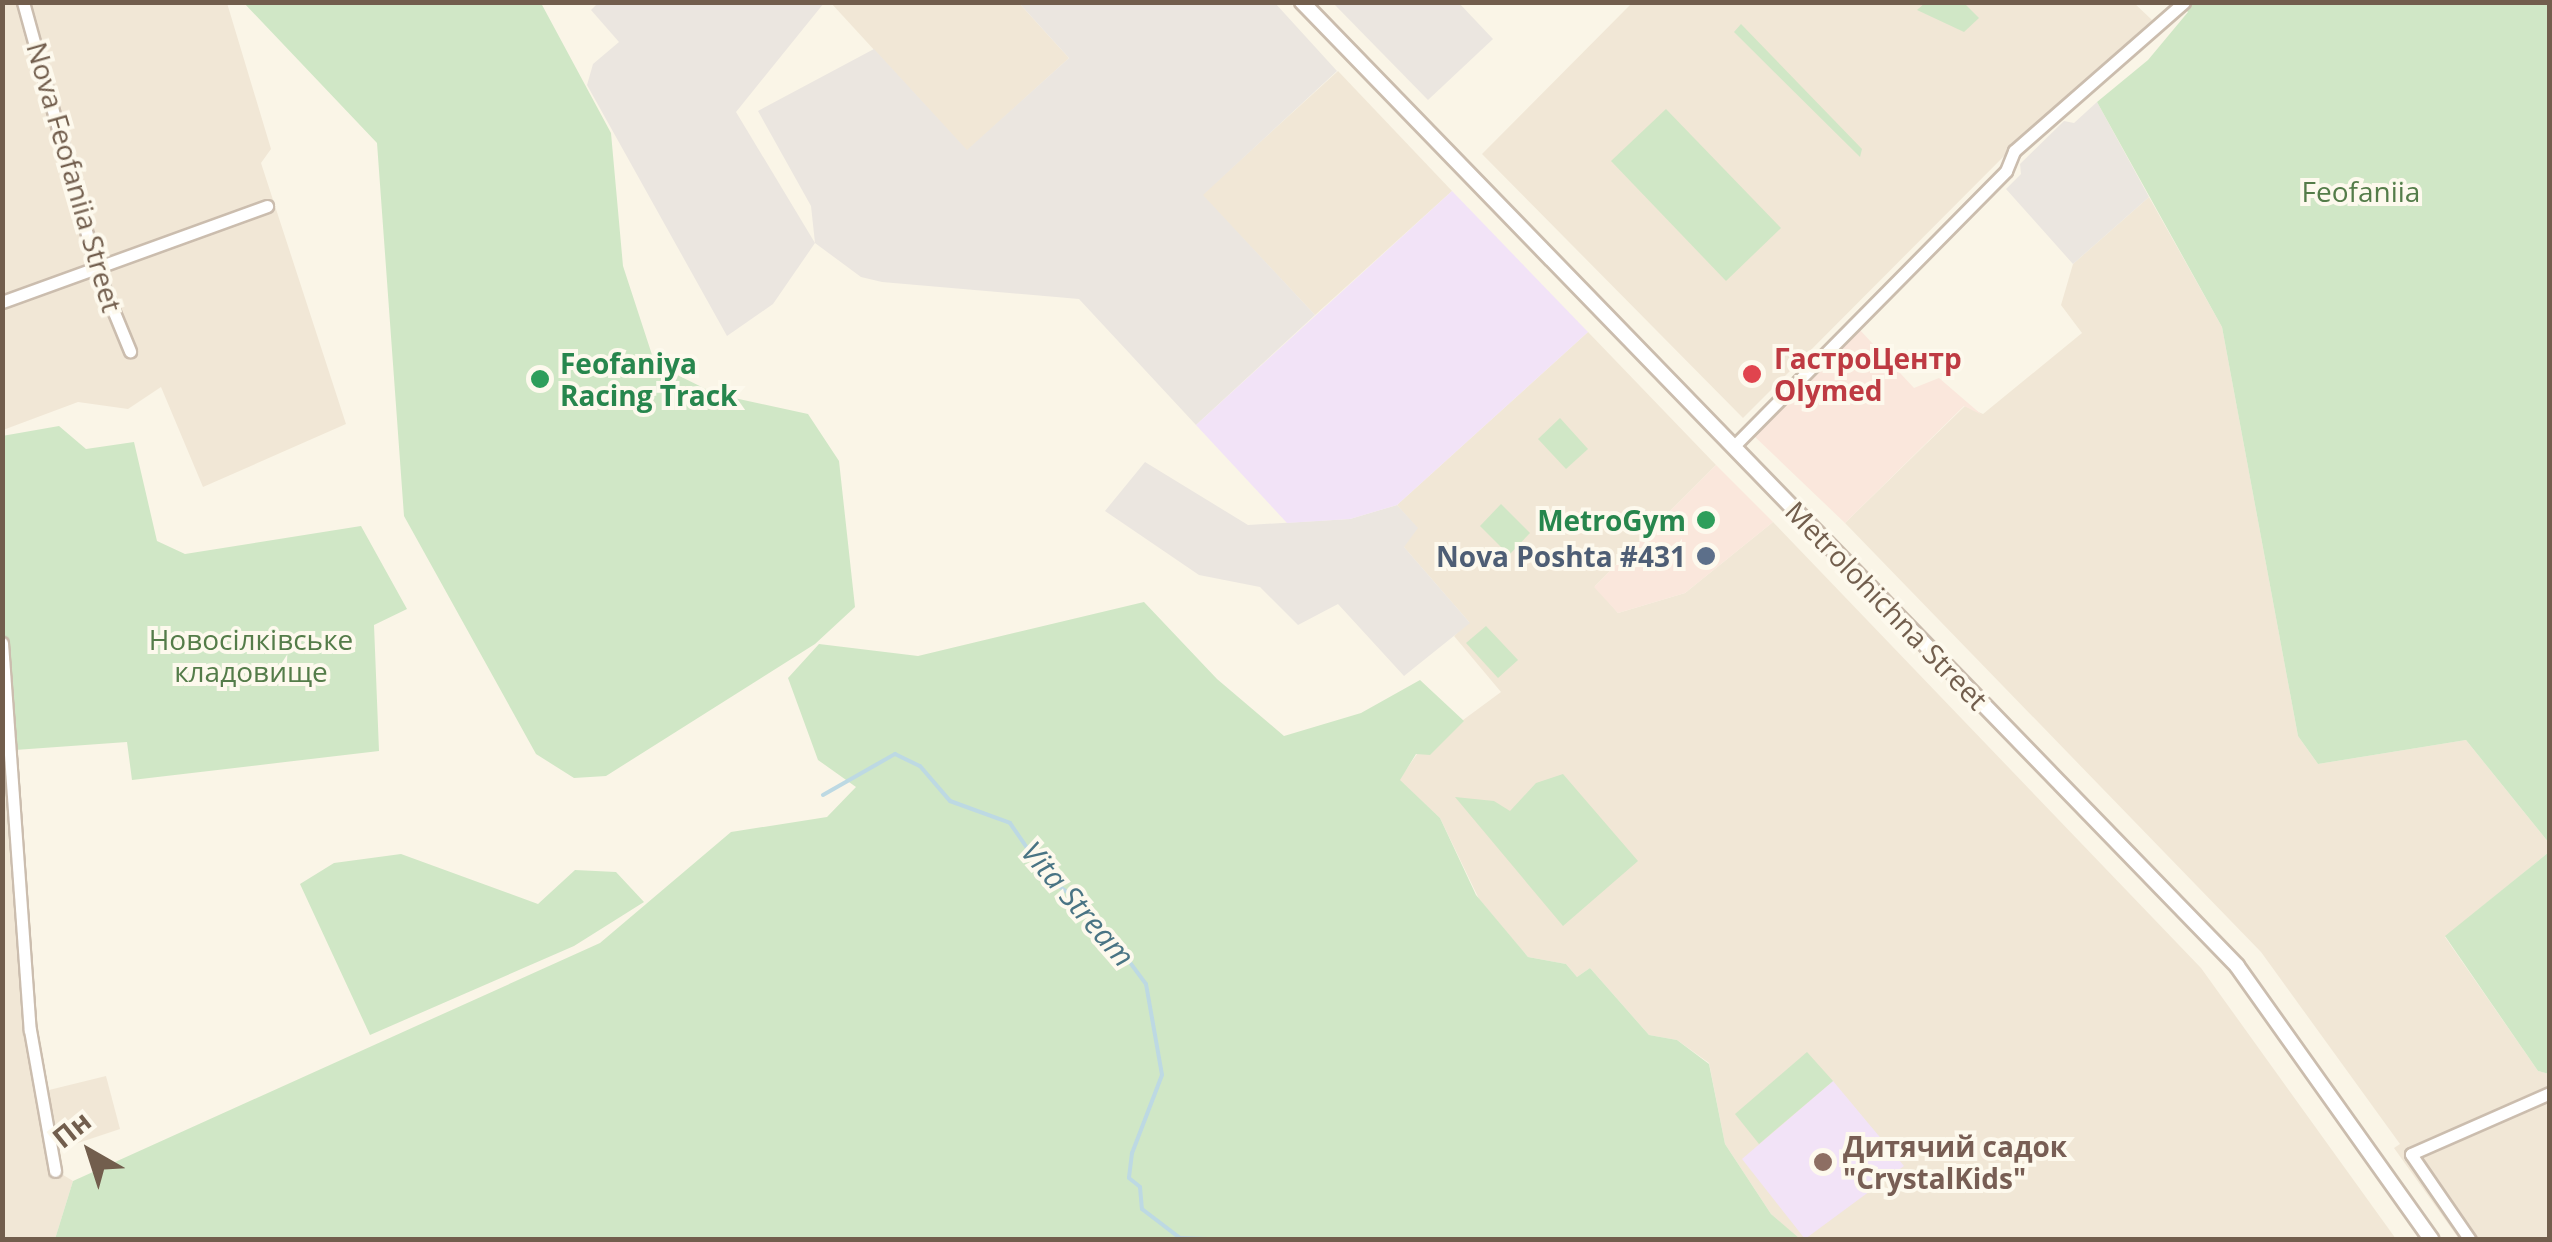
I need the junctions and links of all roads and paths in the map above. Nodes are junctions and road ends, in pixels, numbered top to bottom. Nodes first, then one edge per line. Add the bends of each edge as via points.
1 (24, 2) edge
2 (1302, 2) edge
3 (2184, 2) edge
4 (268, 206) dead end
5 (96, 271) junction
6 (2, 302) edge
7 (130, 351) dead end
8 (1733, 447) junction
9 (2, 643) edge
10 (2550, 1093) edge
11 (55, 1171) dead end
12 (2432, 1240) edge
13 (2470, 1240) edge

1 - 5 street, Nova Feofaniia Street
2 - 8 street, Metrolohichna Street
3 - 8 street via 2014,151 2006,171
4 - 5 street
5 - 6 street
5 - 7 street, Nova Feofaniia Street
8 - 12 street, Metrolohichna Street via 2237,966
9 - 11 street via 30,1030
10 - 13 street via 2411,1157

